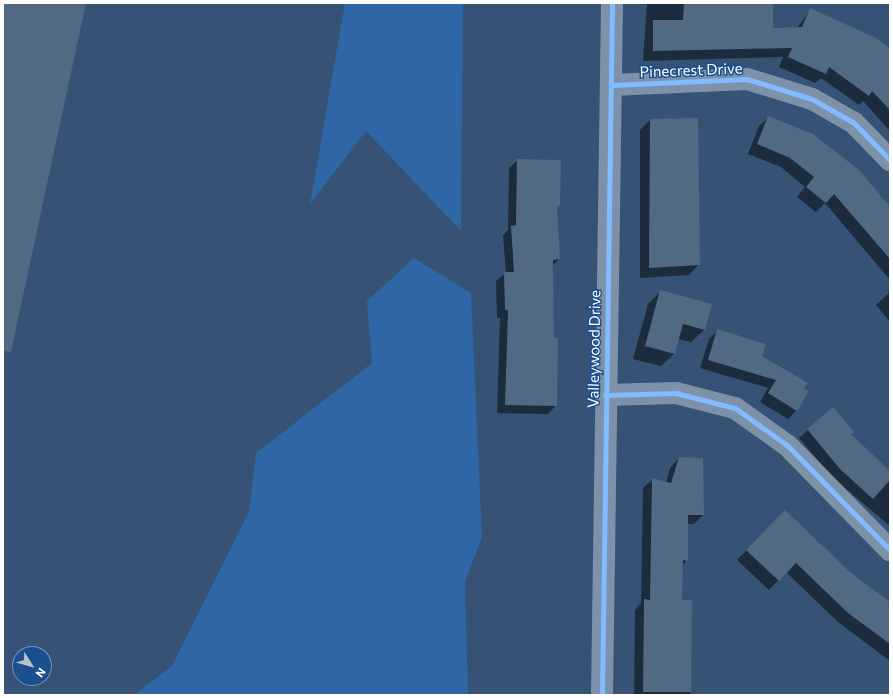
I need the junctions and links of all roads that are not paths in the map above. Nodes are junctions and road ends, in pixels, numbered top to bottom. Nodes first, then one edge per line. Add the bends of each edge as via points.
1 (612, 3) edge
2 (612, 85) junction
3 (890, 160) edge
4 (605, 395) junction
5 (890, 550) edge
6 (602, 695) edge

1 - 2 street, Valleywood Drive
2 - 3 street, Pinecrest Drive via 747,79 812,99 854,123
2 - 4 street, Valleywood Drive
4 - 5 street via 676,393 735,408 788,446
4 - 6 street, Valleywood Drive

